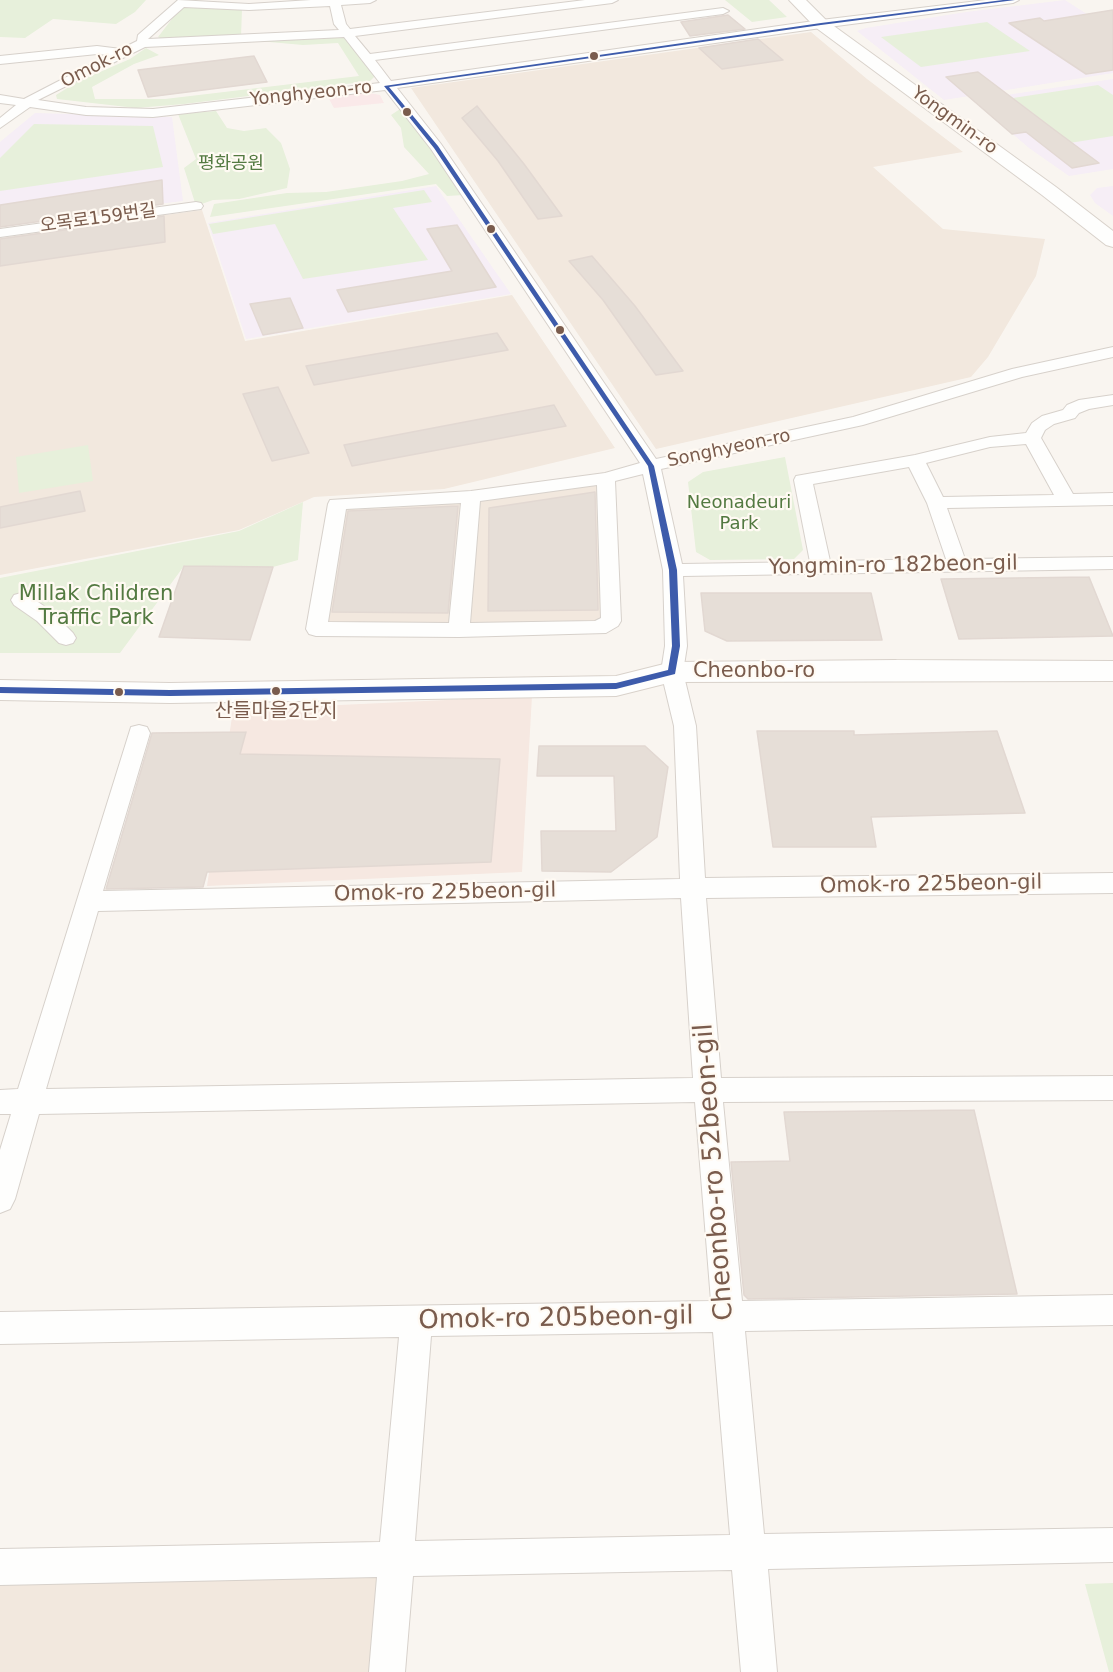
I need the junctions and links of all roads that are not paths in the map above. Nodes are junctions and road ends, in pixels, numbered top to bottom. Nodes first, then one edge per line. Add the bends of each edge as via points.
1 (370, 0) edge
2 (520, 0) edge
3 (612, 0) edge
4 (710, 0) edge
5 (797, 0) edge
6 (1013, 0) edge
7 (334, 1) edge
8 (183, 2) edge
9 (530, 11) junction
10 (247, 23) junction
11 (821, 24) junction
12 (347, 33) junction
13 (143, 43) junction
14 (566, 46) junction
15 (122, 53) junction
16 (365, 58) junction
17 (0, 60) edge
18 (386, 86) junction
19 (0, 99) edge
20 (26, 104) junction
21 (0, 124) edge
22 (196, 206) dead end
23 (0, 233) edge
24 (1113, 241) edge
25 (1110, 356) edge
26 (1113, 400) edge
27 (1032, 438) junction
28 (915, 460) junction
29 (651, 466) junction
30 (606, 478) junction
31 (471, 497) junction
32 (1066, 499) junction
33 (1113, 499) edge
34 (936, 503) junction
35 (1113, 563) edge
36 (957, 564) junction
37 (821, 568) junction
38 (673, 570) junction
39 (21, 600) dead end
40 (459, 630) junction
41 (66, 638) dead end
42 (1113, 671) edge
43 (672, 672) junction
44 (0, 690) edge
45 (139, 733) dead end
46 (1113, 883) edge
47 (694, 888) junction
48 (88, 901) junction
49 (1113, 1088) edge
50 (708, 1090) junction
51 (0, 1102) edge
52 (28, 1103) junction
53 (0, 1199) edge
54 (1113, 1310) edge
55 (726, 1316) junction
56 (416, 1321) junction
57 (0, 1328) edge
58 (1113, 1545) edge
59 (748, 1552) junction
60 (397, 1559) junction
61 (0, 1567) edge
62 (387, 1672) edge
63 (759, 1672) edge

1 - 7 street
2 - 9 street
3 - 9 street
4 - 14 street via 723,11
5 - 11 main road, Yongmin-ro
6 - 11 street, Yonghyeon-ro
7 - 10 street
7 - 12 street via 337,19
8 - 10 street
8 - 13 street, Omok-ro via 142,38
9 - 12 street
9 - 14 street
10 - 12 street
10 - 13 street
11 - 14 street, Yonghyeon-ro via 754,35
11 - 24 main road, Yongmin-ro
12 - 16 street
13 - 15 street, Omok-ro
14 - 16 street
14 - 18 street, Yonghyeon-ro
15 - 17 street via 97,50
15 - 20 street, Omok-ro
16 - 18 street
18 - 20 street, Yonghyeon-ro via 153,113
18 - 29 street via 442,156
19 - 20 street, Yonghyeon-ro
20 - 21 street, Omok-ro
22 - 23 street, 오목로159번길
25 - 29 street, Songhyeon-ro via 1018,373 857,421
26 - 27 street via 1085,404 1048,420
27 - 28 street via 990,442
27 - 32 street
28 - 34 street
28 - 37 street via 803,480
29 - 30 street, Songhyeon-ro
29 - 38 street
30 - 31 street, Songhyeon-ro
30 - 40 street via 611,621 599,628
31 - 40 street
31 - 40 street, Songhyeon-ro via 337,504 316,629
32 - 33 street
32 - 34 street
34 - 36 street
35 - 36 street, Yongmin-ro 182beon-gil
36 - 37 street, Yongmin-ro 182beon-gil
37 - 38 street, Yongmin-ro 182beon-gil
38 - 43 street via 676,646
39 - 41 street
42 - 43 main road, Cheonbo-ro
43 - 44 main road, Cheonbo-ro via 616,686 170,693
43 - 47 street, Cheonbo-ro 52beon-gil via 685,726
45 - 48 street
46 - 47 street, Omok-ro 225beon-gil
47 - 48 street, Omok-ro 225beon-gil
47 - 50 street, Cheonbo-ro 52beon-gil
48 - 52 street
49 - 50 street
50 - 52 street
50 - 55 street, Cheonbo-ro 52beon-gil
51 - 52 street
52 - 53 street
54 - 55 street, Omok-ro 205beon-gil
55 - 56 street, Omok-ro 205beon-gil
55 - 59 street, Cheonbo-ro 52beon-gil
56 - 57 street, Omok-ro 205beon-gil
56 - 60 street
58 - 59 street
59 - 60 street
59 - 63 street, Cheonbo-ro 52beon-gil
60 - 61 street
60 - 62 street

